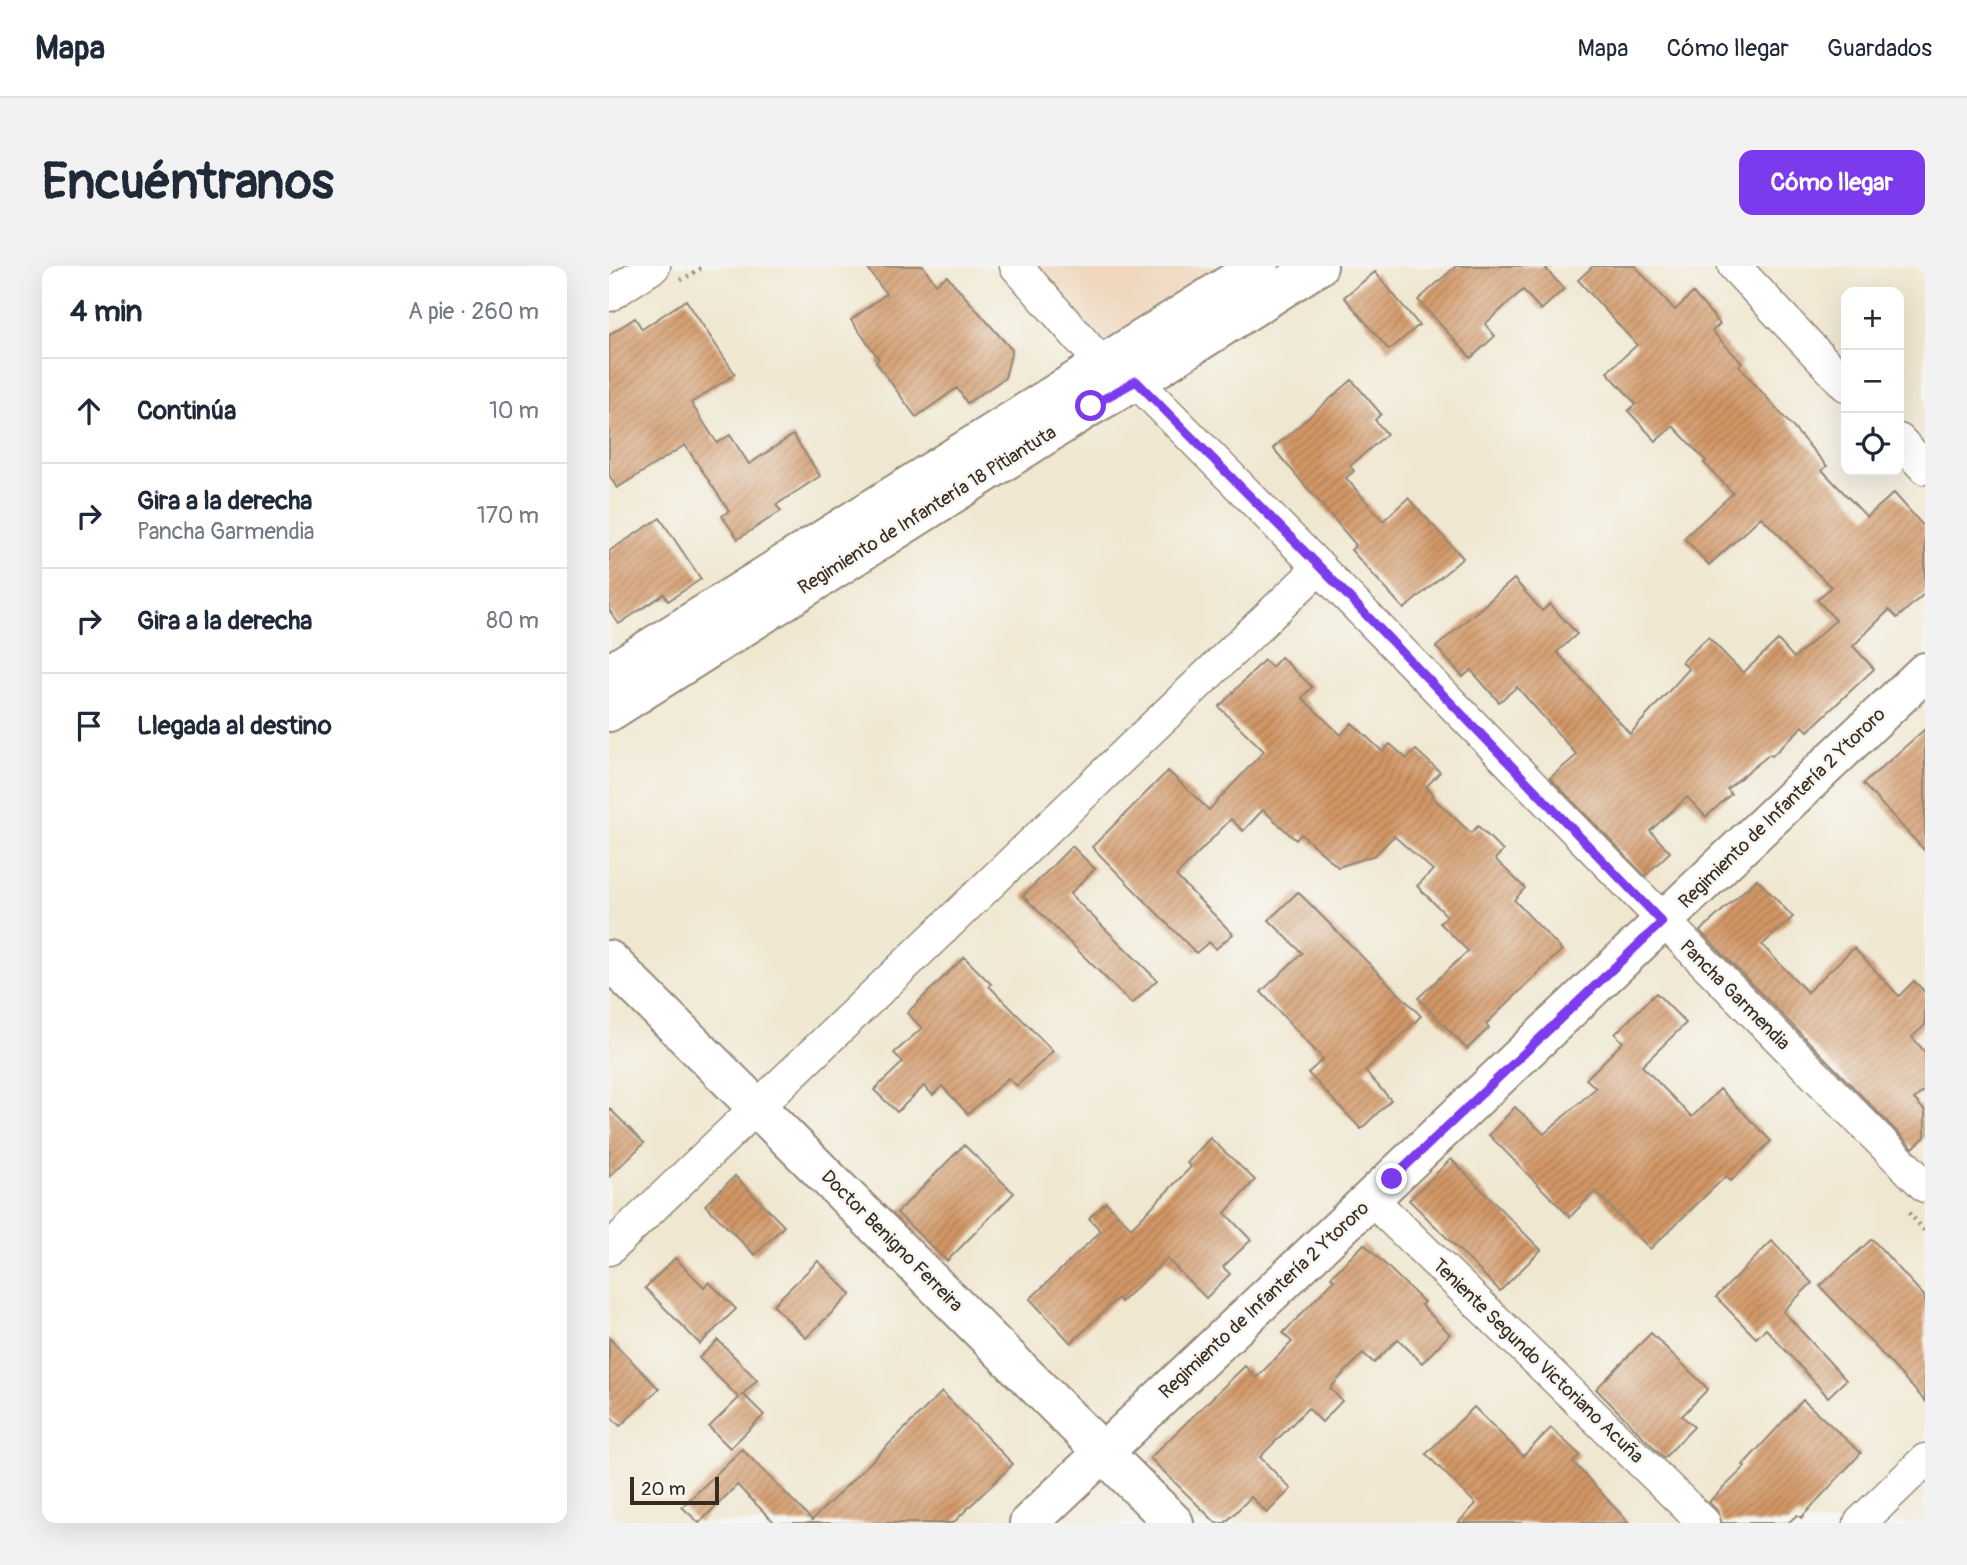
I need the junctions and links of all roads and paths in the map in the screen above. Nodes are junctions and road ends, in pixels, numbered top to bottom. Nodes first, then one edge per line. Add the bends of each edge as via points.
1 (654, 266) edge
2 (1016, 266) edge
3 (1259, 266) edge
4 (1318, 266) edge
5 (1734, 266) edge
6 (609, 295) edge
7 (1120, 373) junction
8 (1841, 380) edge
9 (1904, 445) edge
10 (1925, 468) edge
11 (1320, 567) junction
12 (1925, 672) edge
13 (609, 674) edge
14 (609, 712) edge
15 (1662, 922) junction
16 (609, 960) edge
17 (758, 1107) junction
18 (1925, 1186) edge
19 (1371, 1199) junction
20 (609, 1249) edge
21 (1104, 1452) junction
22 (1925, 1460) edge
23 (1029, 1523) edge
24 (1174, 1523) edge
25 (1704, 1523) edge
26 (1860, 1523) edge

1 - 6 street
2 - 7 street, Pancha Garmendia
3 - 7 street, Regimiento de Infantería 18 Pitiantuta
4 - 7 street, Regimiento de Infantería 18 Pitiantuta
5 - 8 street
7 - 11 street, Pancha Garmendia
7 - 13 street, Regimiento de Infantería 18 Pitiantuta
7 - 14 street, Regimiento de Infantería 18 Pitiantuta via 1091,406
9 - 10 street
11 - 15 street, Pancha Garmendia
11 - 17 street
12 - 15 street, Regimiento de Infantería 2 Ytororo
15 - 18 street, Pancha Garmendia
15 - 19 street, Regimiento de Infantería 2 Ytororo
16 - 17 street, Doctor Benigno Ferreira
17 - 20 street
17 - 21 street, Doctor Benigno Ferreira
19 - 21 street, Regimiento de Infantería 2 Ytororo
19 - 25 street, Teniente Segundo Victoriano Acuña
21 - 23 street, Regimiento de Infantería 2 Ytororo
21 - 24 street, Doctor Benigno Ferreira
22 - 26 street

